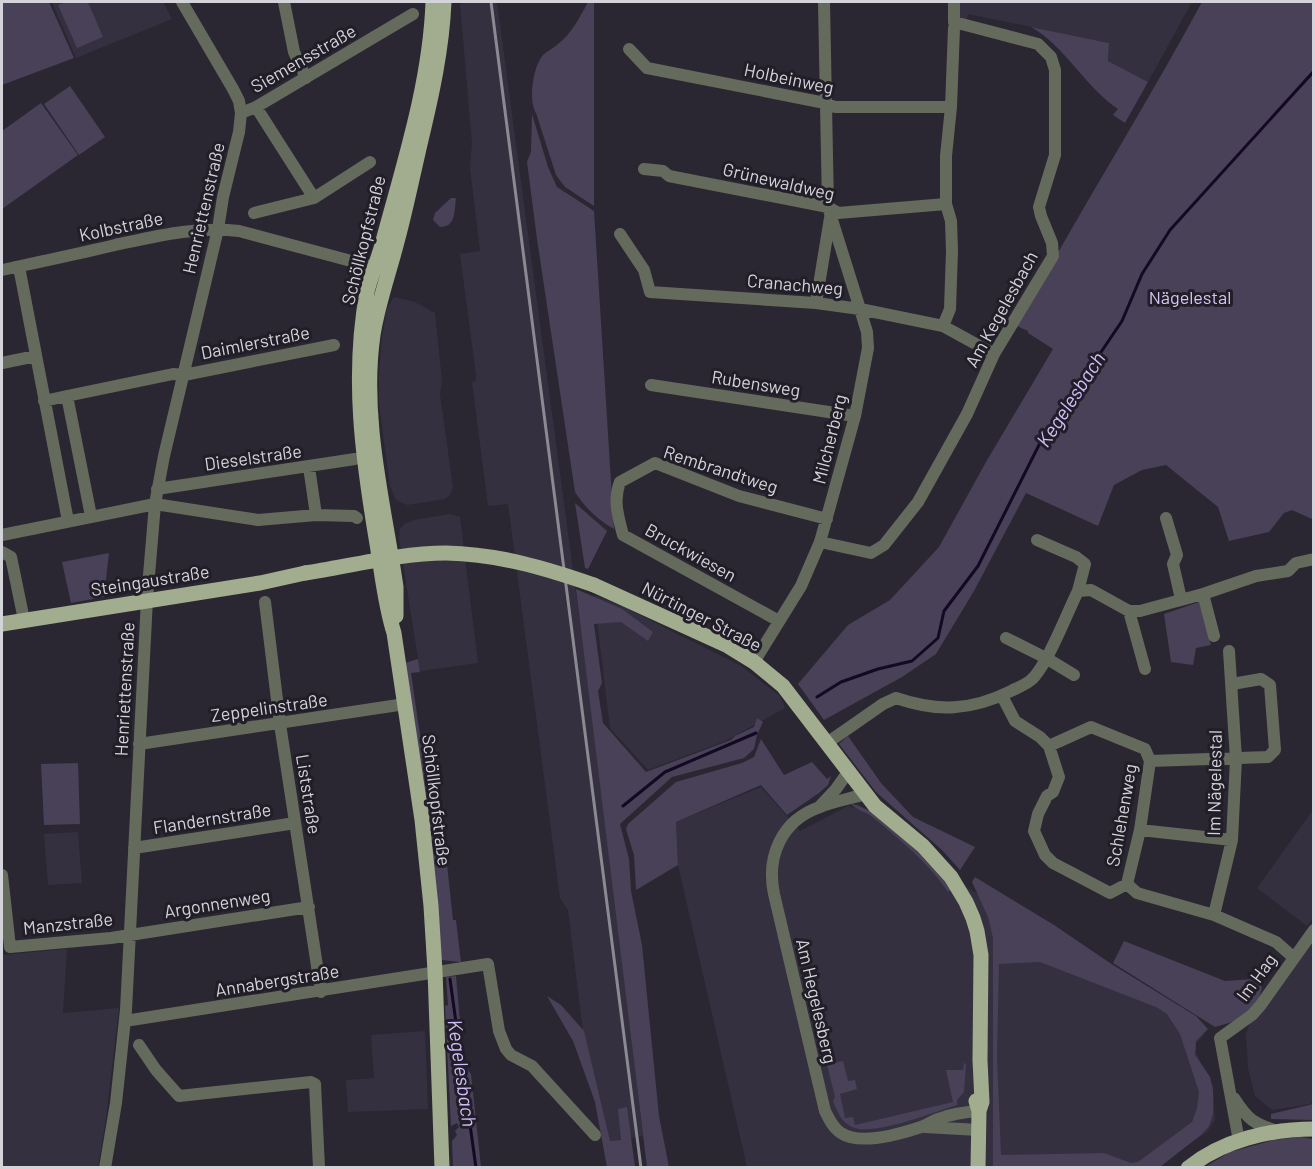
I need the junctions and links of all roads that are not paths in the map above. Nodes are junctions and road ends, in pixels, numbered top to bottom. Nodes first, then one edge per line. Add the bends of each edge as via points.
1 (182, 2) edge
2 (284, 2) edge
3 (433, 2) edge
4 (444, 2) edge
5 (824, 2) edge
6 (954, 2) edge
7 (412, 14) dead end
8 (954, 28) dead end
9 (629, 48) dead end
10 (306, 78) junction
11 (825, 103) junction
12 (951, 106) junction
13 (256, 107) junction
14 (242, 113) junction
15 (369, 162) dead end
16 (644, 169) dead end
17 (314, 198) junction
18 (946, 204) junction
19 (829, 210) junction
20 (254, 213) dead end
21 (218, 229) junction
22 (620, 234) dead end
23 (19, 267) junction
24 (381, 269) junction
25 (2, 270) edge
26 (816, 303) junction
27 (860, 309) junction
28 (943, 326) junction
29 (334, 345) dead end
30 (994, 354) junction
31 (36, 356) junction
32 (2, 363) edge
33 (184, 375) junction
34 (651, 385) dead end
35 (67, 396) junction
36 (44, 401) junction
37 (855, 416) junction
38 (355, 459) dead end
39 (309, 466) junction
40 (157, 489) junction
41 (615, 494) joint
42 (155, 504) junction
43 (316, 514) junction
44 (91, 516) junction
45 (357, 518) dead end
46 (1166, 518) dead end
47 (827, 519) junction
48 (68, 521) junction
49 (2, 535) edge
50 (1037, 540) dead end
51 (820, 542) junction
52 (2, 552) edge
53 (1314, 559) edge
54 (305, 573) joint
55 (1078, 591) junction
56 (1203, 594) junction
57 (147, 599) junction
58 (1181, 599) junction
59 (265, 602) dead end
60 (1129, 611) junction
61 (24, 620) junction
62 (779, 621) junction
63 (2, 624) edge
64 (1214, 636) dead end
65 (1006, 638) dead end
66 (1229, 651) dead end
67 (1046, 658) junction
68 (754, 662) junction
69 (1145, 669) dead end
70 (1074, 675) dead end
71 (1232, 684) junction
72 (1002, 696) junction
73 (405, 704) junction
74 (280, 724) junction
75 (827, 742) junction
76 (139, 744) junction
77 (1048, 746) junction
78 (1236, 759) junction
79 (1150, 761) junction
80 (849, 772) junction
81 (865, 794) junction
82 (819, 807) junction
83 (295, 824) junction
84 (1140, 830) junction
85 (1232, 840) junction
86 (134, 848) junction
87 (2, 875) edge
88 (1127, 885) junction
89 (309, 907) junction
90 (1214, 915) junction
91 (1314, 930) edge
92 (130, 935) junction
93 (1293, 957) junction
94 (435, 971) junction
95 (321, 992) junction
96 (125, 1021) junction
97 (139, 1045) dead end
98 (1232, 1095) junction
99 (979, 1112) junction
100 (924, 1126) junction
101 (1314, 1128) edge
102 (979, 1130) junction
103 (1278, 1131) junction
104 (595, 1135) dead end
105 (1239, 1141) junction
106 (105, 1167) edge
107 (319, 1167) edge
108 (441, 1167) edge
109 (978, 1167) edge
110 (1188, 1167) edge

1 - 14 street via 233,89
2 - 10 street via 294,52
3 - 24 main road, Schöllkopfstraße via 422,88 383,243
4 - 24 main road, Schöllkopfstraße via 433,90 402,224
5 - 11 street, Milcherberg
6 - 30 street, Am Kegelesbach via 954,22 1038,44 1051,57 1055,70 1055,155 1039,207 1053,256
7 - 10 street, Siemensstraße
8 - 12 street
9 - 11 street, Holbeinweg via 647,68
10 - 13 street, Siemensstraße
11 - 12 street, Holbeinweg via 835,107
11 - 19 street, Milcherberg
12 - 18 street
13 - 14 street, Siemensstraße
13 - 17 street
14 - 21 street, Henriettenstraße
15 - 17 street
16 - 19 street, Grünewaldweg
17 - 20 street
18 - 19 street, Grünewaldweg via 837,213
18 - 28 street via 952,251 950,309
19 - 26 street, Milcherberg
19 - 27 street, Milcherberg
21 - 23 street, Kolbstraße via 148,238
21 - 24 street, Kolbstraße via 239,231
21 - 33 street, Henriettenstraße
22 - 26 street, Cranachweg via 644,270 650,292
23 - 25 street, Kolbstraße
23 - 31 street
24 - 73 main road, Schöllkopfstraße via 370,396 375,455 396,587 394,633
26 - 27 street, Cranachweg
27 - 28 street, Cranachweg
27 - 37 street, Milcherberg via 868,348
28 - 30 street, Cranachweg
29 - 33 street, Daimlerstraße
30 - 51 street, Am Kegelesbach via 967,414 918,502 884,545 871,553
31 - 32 street
31 - 36 street
33 - 35 street, Daimlerstraße
33 - 40 street, Henriettenstraße
34 - 37 street, Rubensweg
35 - 36 street, Daimlerstraße
35 - 44 street
36 - 48 street
37 - 47 street, Milcherberg
38 - 39 street, Dieselstraße
39 - 40 street, Dieselstraße
39 - 43 street
40 - 42 street, Henriettenstraße
41 - 47 street, Rembrandtweg via 620,482 655,463 739,496
41 - 62 street, Bruckwiesen via 623,536
42 - 43 street via 258,520
42 - 44 street
42 - 57 street, Henriettenstraße
43 - 45 street
44 - 48 street
46 - 58 street via 1177,555 1173,564
47 - 51 street, Milcherberg
48 - 49 street
50 - 55 street via 1085,564
51 - 62 street, Milcherberg via 801,586
52 - 61 street via 11,557
53 - 56 street via 1287,571 1256,576
54 - 57 main road, Steingaustraße
54 - 68 main road, Nürtinger Straße, bridge via 444,553 525,563 594,585 728,646
55 - 60 street via 1091,590
55 - 67 street
56 - 58 street
56 - 64 street
57 - 61 main road, Steingaustraße
57 - 76 street, Henriettenstraße
58 - 60 street
59 - 74 street, Liststraße
60 - 69 street
61 - 63 main road, Steingaustraße
62 - 68 street, Milcherberg
65 - 67 street
66 - 71 street, Im Nägelestal
67 - 70 street
67 - 72 street via 1031,679
68 - 75 main road, Nürtinger Straße via 783,686
71 - 78 street, Im Nägelestal
71 - 78 street via 1261,679 1270,685 1275,750 1268,757
72 - 75 street via 972,707 953,708 896,698
72 - 77 street via 1015,721
73 - 74 street, Zeppelinstraße
73 - 94 main road, Schöllkopfstraße via 422,820
74 - 76 street, Zeppelinstraße
74 - 83 street, Liststraße
75 - 80 main road, Nürtinger Straße
76 - 86 street, Henriettenstraße
77 - 79 street, Schlehenweg via 1091,727 1145,748
77 - 88 street via 1059,777 1038,814 1034,831 1045,855 1110,893
78 - 79 street
78 - 85 street, Im Nägelestal
79 - 84 street, Schlehenweg
80 - 81 main road, Nürtinger Straße
80 - 82 street, Am Hegelesberg
81 - 82 street, Am Hegelesberg
81 - 99 main road, Nürtinger Straße via 939,861 966,902 977,931 981,955
82 - 100 street, Am Hegelesberg via 787,829 775,850 771,871 820,1097 831,1124 851,1138 874,1138
83 - 86 street, Flandernstraße
83 - 89 street, Liststraße
84 - 85 street
84 - 88 street, Schlehenweg
85 - 90 street, Im Nägelestal
86 - 92 street, Henriettenstraße
87 - 92 street, Manzstraße via 10,947
88 - 90 street via 1137,893
89 - 92 street, Argonnenweg
89 - 95 street, Liststraße
90 - 93 street via 1276,942
91 - 93 street, Im Hag
92 - 96 street, Henriettenstraße
93 - 98 street, Im Hag via 1252,1015 1220,1038
94 - 95 street, Annabergstraße
94 - 104 street via 488,964 499,1031 506,1049 532,1066
94 - 108 main road, Schöllkopfstraße
95 - 96 street, Annabergstraße
96 - 106 street, Henriettenstraße
97 - 107 street via 179,1096 315,1084
98 - 103 street via 1246,1117
98 - 105 street
99 - 100 street, Am Hegelesberg via 960,1113
99 - 102 main road, Nürtinger Straße
100 - 102 street, Am Hegelesberg
101 - 103 main road
102 - 109 main road, Nürtinger Straße
103 - 105 main road
105 - 110 main road

